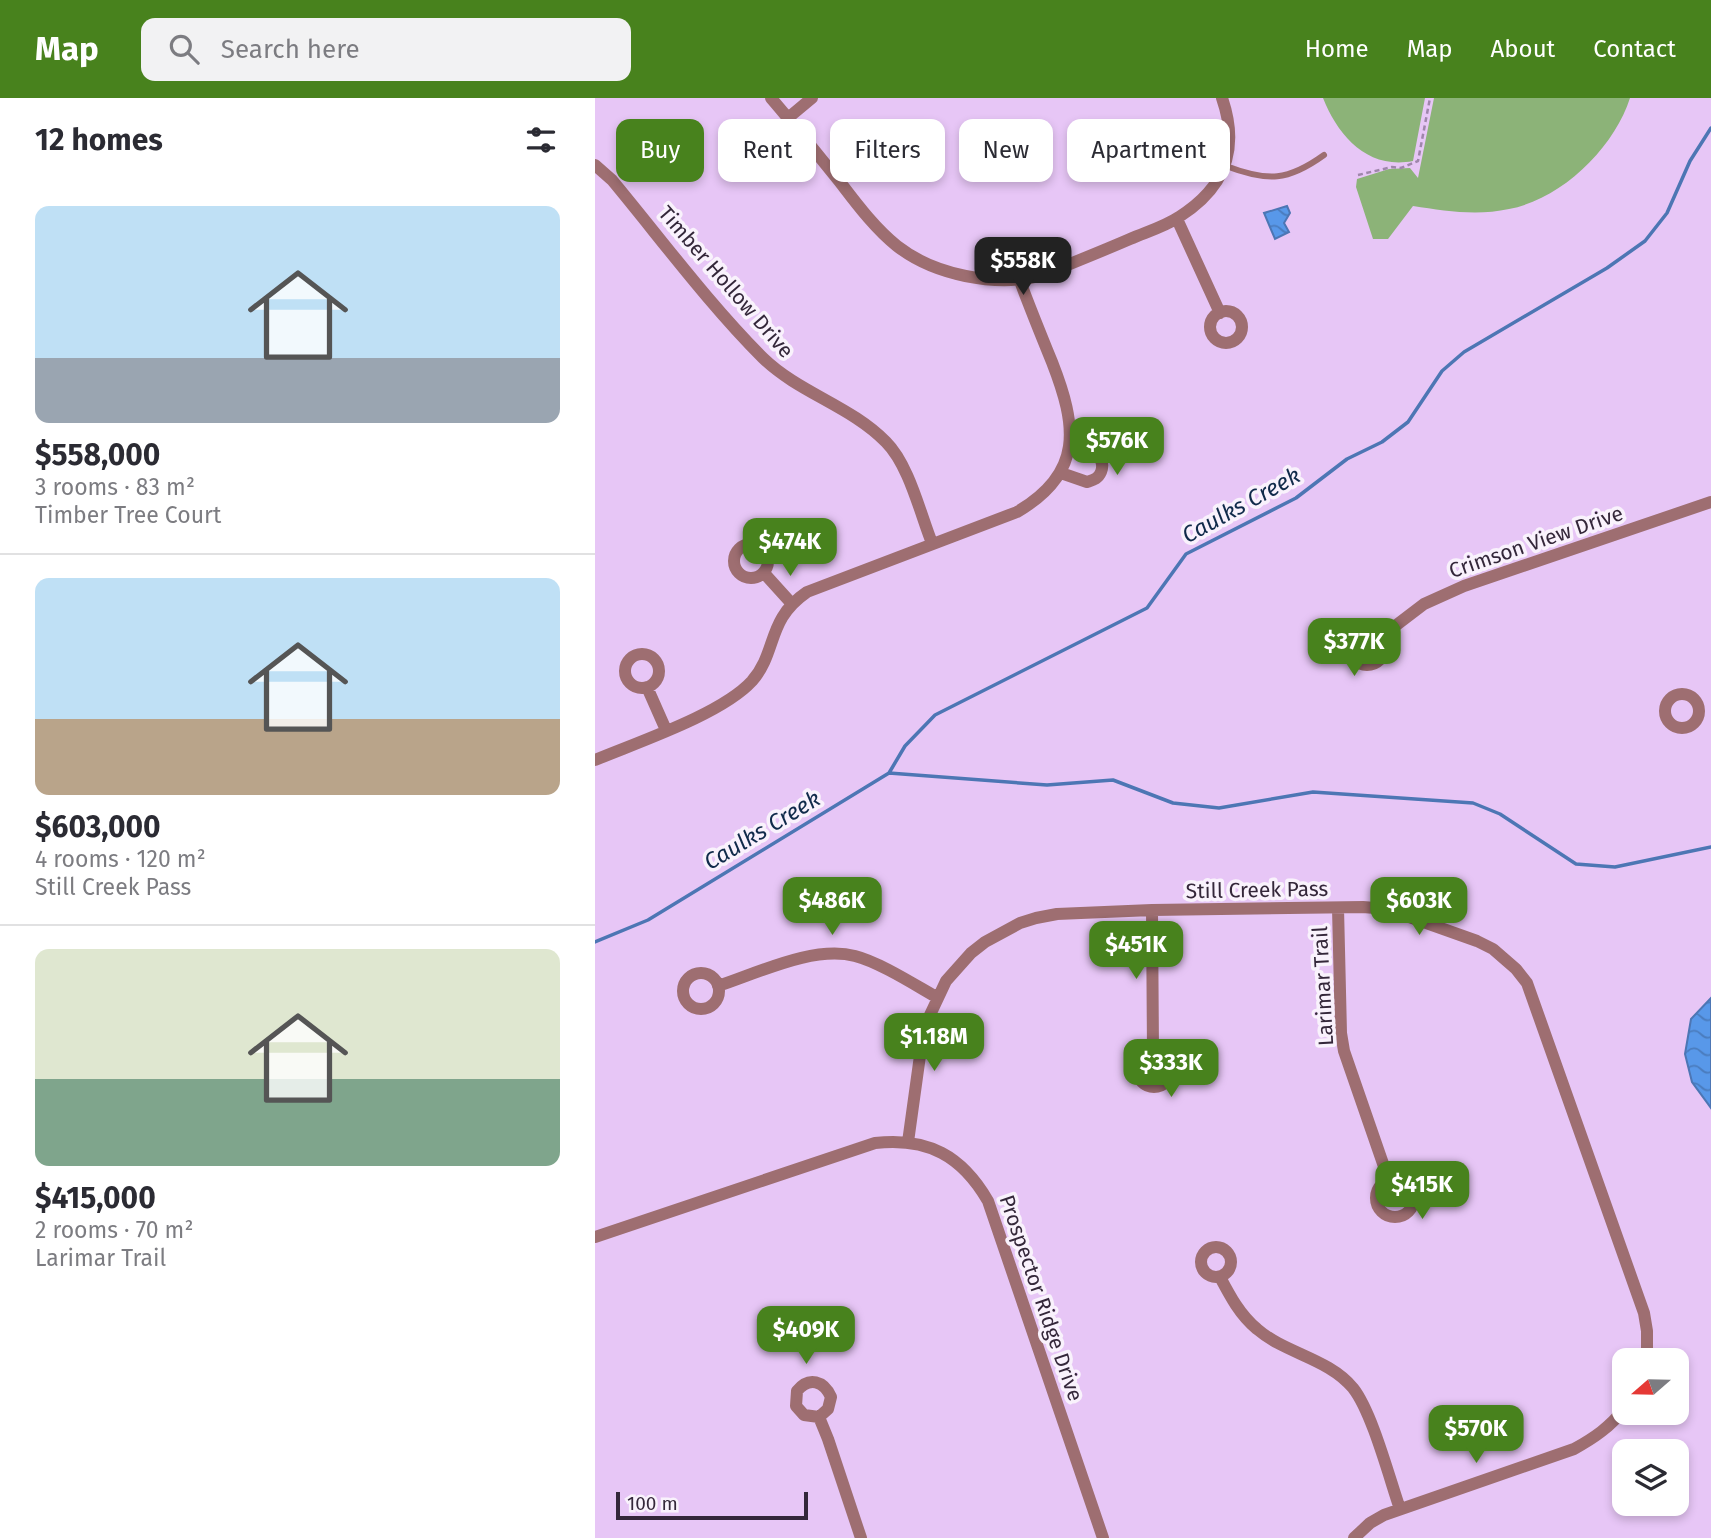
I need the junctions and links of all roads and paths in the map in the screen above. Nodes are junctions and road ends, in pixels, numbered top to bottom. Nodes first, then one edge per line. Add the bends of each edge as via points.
1 (771, 98) edge
2 (812, 98) edge
3 (1221, 98) edge
4 (1430, 98) edge
5 (788, 118) junction
6 (1227, 119) edge
7 (1324, 155) dead end
8 (595, 165) edge
9 (1230, 167) edge
10 (1358, 175) dead end
11 (1215, 182) edge
12 (1177, 219) junction
13 (1020, 281) junction
14 (1220, 313) dead end
15 (1071, 442) junction
16 (1061, 473) junction
17 (1711, 502) edge
18 (932, 543) junction
19 (764, 573) dead end
20 (792, 604) junction
21 (1382, 636) dead end
22 (647, 687) dead end
23 (666, 730) junction
24 (595, 760) edge
25 (1338, 908) junction
26 (1152, 910) junction
27 (719, 986) dead end
28 (937, 998) junction
29 (1153, 1052) dead end
30 (908, 1142) junction
31 (1389, 1181) dead end
32 (595, 1237) edge
33 (1220, 1277) dead end
34 (1647, 1348) edge
35 (819, 1417) dead end
36 (1612, 1424) edge
37 (1399, 1508) junction
38 (861, 1538) edge
39 (1103, 1538) edge
40 (1354, 1538) edge

1 - 5 street
2 - 5 street
3 - 6 street
4 - 10 path via 1418,161
5 - 13 street via 857,205 898,246 920,261 958,274
7 - 9 lane via 1303,170 1277,178
8 - 18 street, Timber Hollow Drive via 613,180 765,359 783,376 886,442 904,471
11 - 12 street via 1205,197
12 - 13 street
12 - 14 street
13 - 15 street via 1063,390
15 - 16 street
15 - 16 street via 1097,454 1102,469 1097,478 1087,482
16 - 18 street via 1035,502 1017,512
17 - 21 street, Crimson View Drive via 1454,590 1424,604
18 - 20 street via 807,592
19 - 20 street
20 - 23 street via 781,617 758,672 742,690
22 - 23 street
23 - 24 street
25 - 26 street, Still Creek Pass
25 - 31 street, Larimar Trail via 1344,1051
25 - 34 street, Still Creek Pass via 1387,909 1477,941 1505,958 1527,983 1644,1313
26 - 28 street, Still Creek Pass via 1057,914 1020,923 971,953
26 - 29 street
27 - 28 street via 810,956 842,954 869,961
28 - 30 street, Still Creek Pass via 923,1034
30 - 32 street, Prospector Ridge Drive via 860,1147
30 - 39 street, Prospector Ridge Drive via 954,1159 969,1171 988,1201
33 - 37 street via 1234,1303 1260,1332 1328,1367 1354,1390 1366,1410
35 - 38 street
36 - 37 street via 1574,1449
37 - 40 street via 1370,1523

